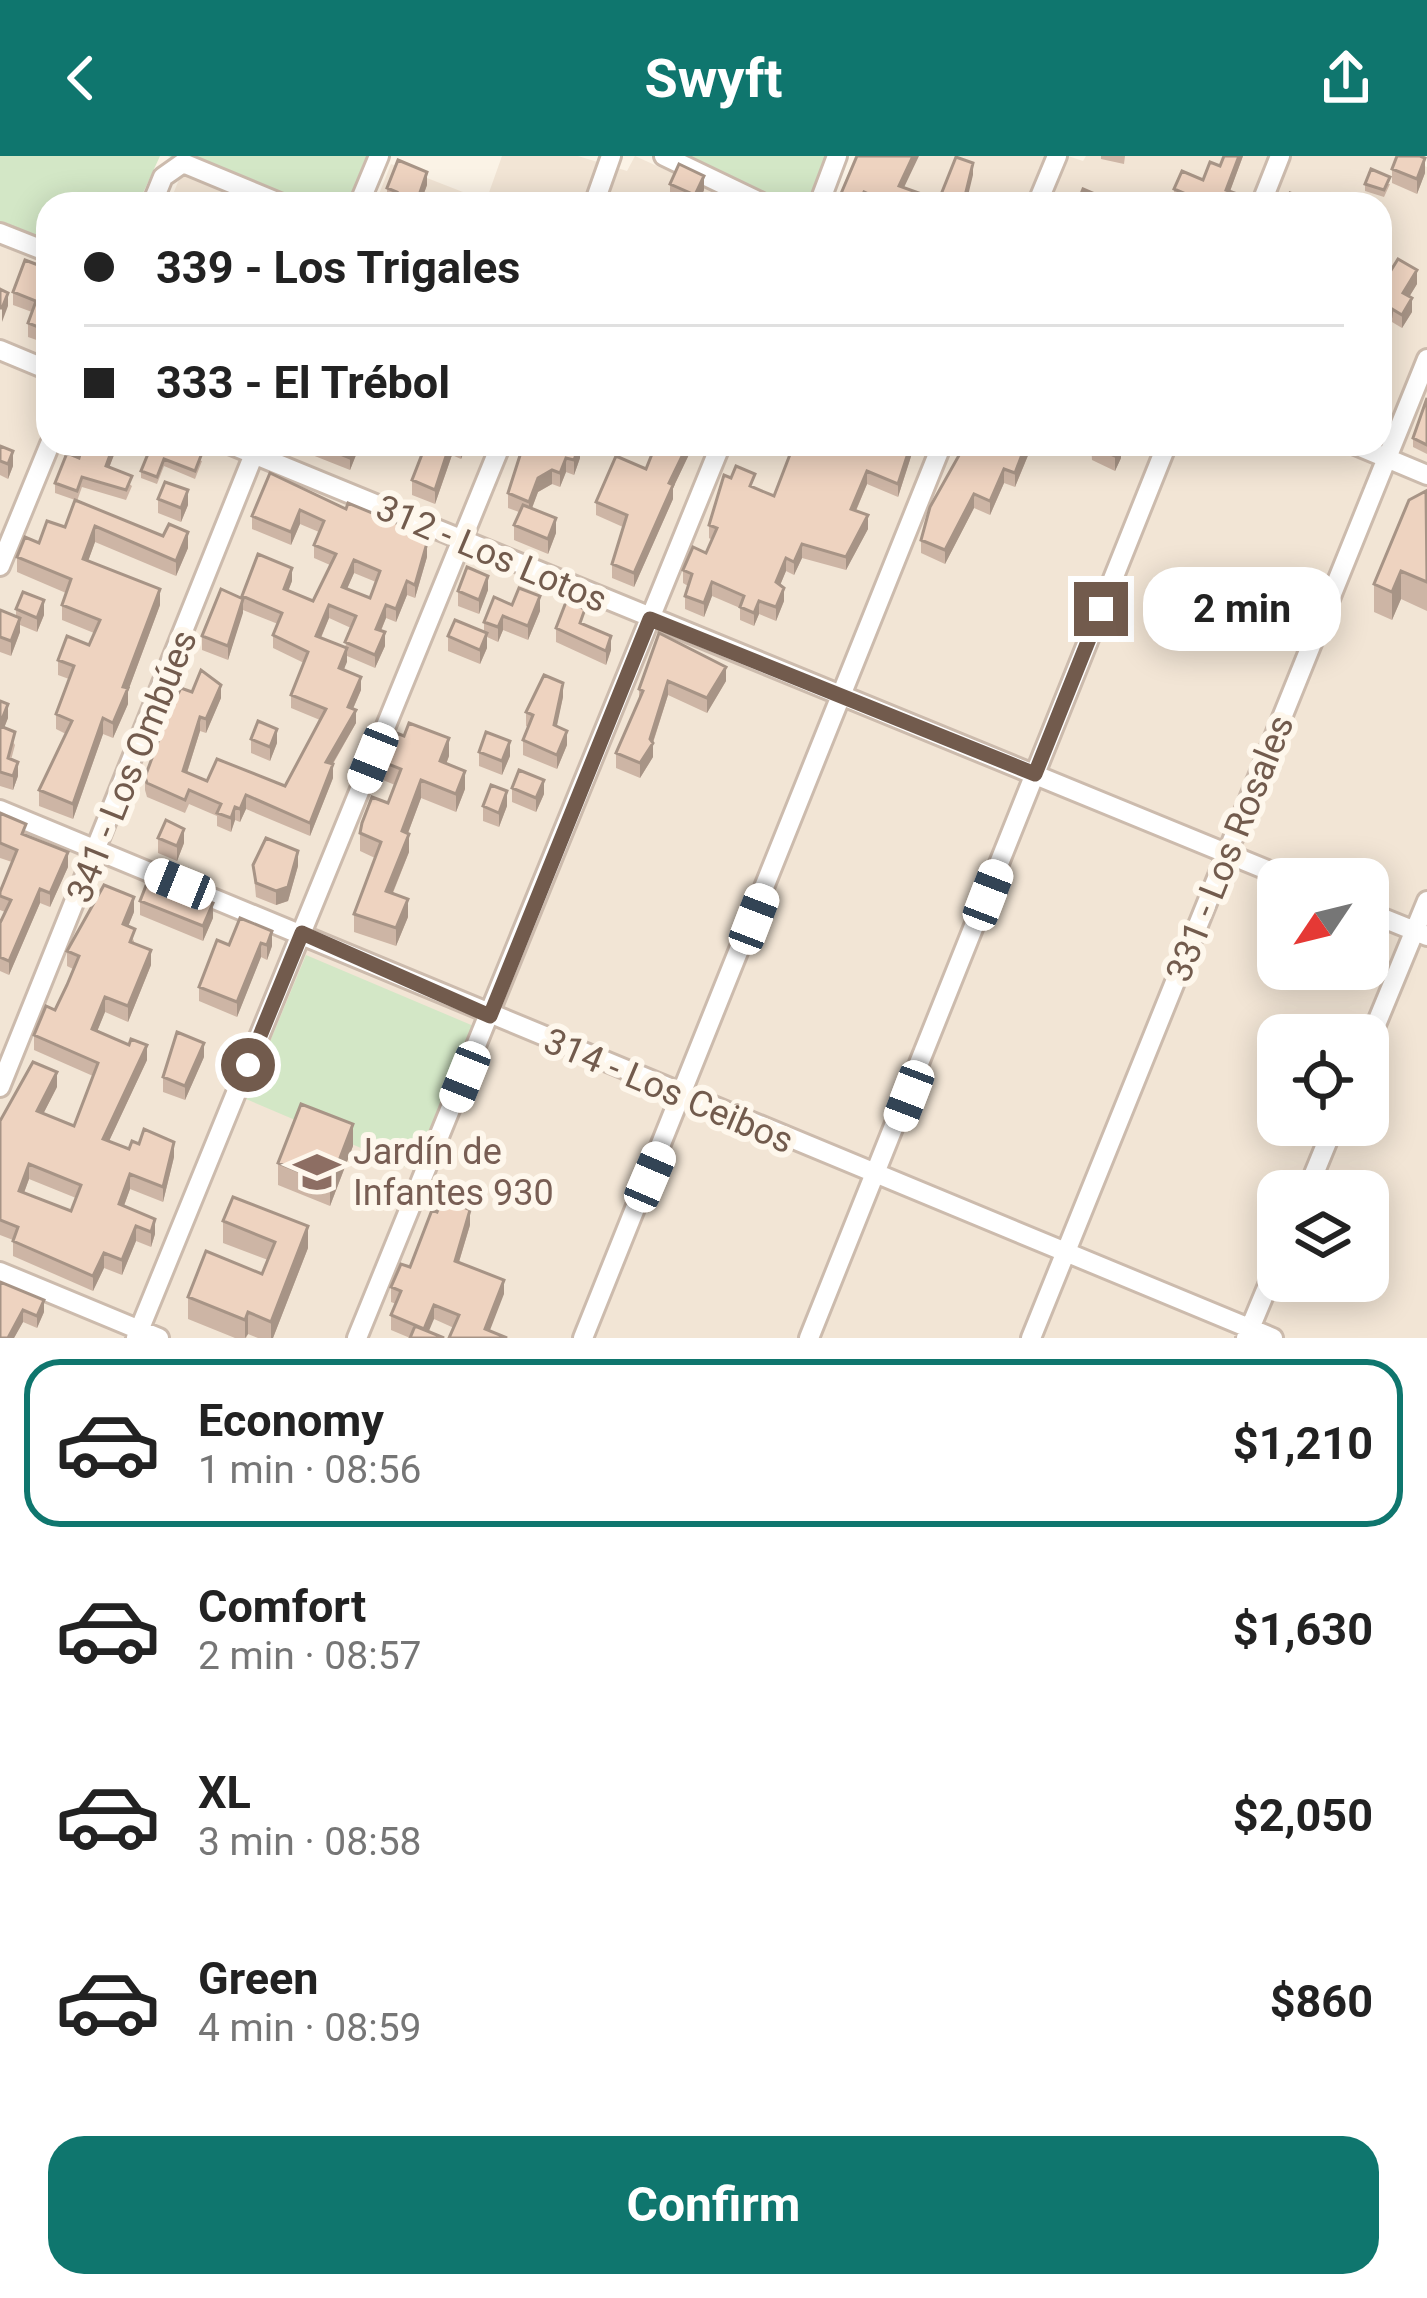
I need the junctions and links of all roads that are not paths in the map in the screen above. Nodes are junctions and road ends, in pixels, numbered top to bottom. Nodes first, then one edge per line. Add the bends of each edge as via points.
1 (379, 156) edge
2 (611, 156) edge
3 (664, 156) edge
4 (837, 156) edge
5 (1057, 156) edge
6 (1280, 156) edge
7 (157, 192) edge
8 (252, 192) edge
9 (364, 192) edge
10 (598, 192) edge
11 (739, 192) edge
12 (823, 192) edge
13 (1042, 192) edge
14 (1266, 192) edge
15 (0, 233) edge
16 (36, 246) edge
17 (0, 350) edge
18 (1427, 358) edge
19 (36, 365) edge
20 (1392, 443) edge
21 (45, 456) edge
22 (253, 456) edge
23 (272, 456) edge
24 (496, 456) edge
25 (716, 456) edge
26 (937, 456) edge
27 (1162, 456) edge
28 (1386, 457) joint
29 (1427, 475) edge
30 (461, 540) junction
31 (0, 566) edge
32 (650, 619) junction
33 (842, 697) junction
34 (1035, 774) junction
35 (0, 810) edge
36 (99, 850) junction
37 (1225, 853) junction
38 (1257, 866) edge
39 (1427, 901) edge
40 (1389, 921) edge
41 (302, 933) junction
42 (1421, 934) edge
43 (1382, 1014) edge
44 (490, 1016) junction
45 (0, 1087) edge
46 (684, 1096) junction
47 (877, 1177) junction
48 (1066, 1253) junction
49 (0, 1273) edge
50 (1261, 1302) edge
51 (1248, 1333) edge
52 (138, 1334) edge
53 (159, 1338) edge
54 (357, 1338) edge
55 (583, 1338) edge
56 (809, 1338) edge
57 (1031, 1338) edge
58 (1273, 1338) edge

1 - 9 street
2 - 10 street
3 - 11 street
4 - 12 street
5 - 13 street
6 - 14 street
7 - 8 street via 183,164
15 - 16 street
17 - 19 street
18 - 20 street, 331 - Los Rosales
21 - 31 street
22 - 36 street, 341 - Los Ombúes
23 - 30 street, 312 - Los Lotos
24 - 30 street
25 - 32 street
26 - 33 street
27 - 34 street
28 - 29 street
28 - 37 street, 331 - Los Rosales
30 - 32 street, 312 - Los Lotos
30 - 41 street
32 - 33 street, 312 - Los Lotos
32 - 44 street
33 - 34 street, 312 - Los Lotos
33 - 46 street
34 - 37 street, 312 - Los Lotos
34 - 47 street
35 - 36 street, 314 - Los Ceibos
36 - 41 street, 314 - Los Ceibos
36 - 45 street, 341 - Los Ombúes
37 - 38 street, 312 - Los Lotos
37 - 48 street, 331 - Los Rosales
39 - 42 street
40 - 42 street
41 - 44 street, 314 - Los Ceibos
41 - 52 street
42 - 43 street
44 - 46 street, 314 - Los Ceibos
44 - 54 street
46 - 47 street, 314 - Los Ceibos
46 - 55 street
47 - 48 street, 314 - Los Ceibos
47 - 56 street
48 - 51 street, 314 - Los Ceibos
48 - 57 street, 331 - Los Rosales
49 - 52 street
50 - 51 street
51 - 58 street, 314 - Los Ceibos
52 - 53 street

